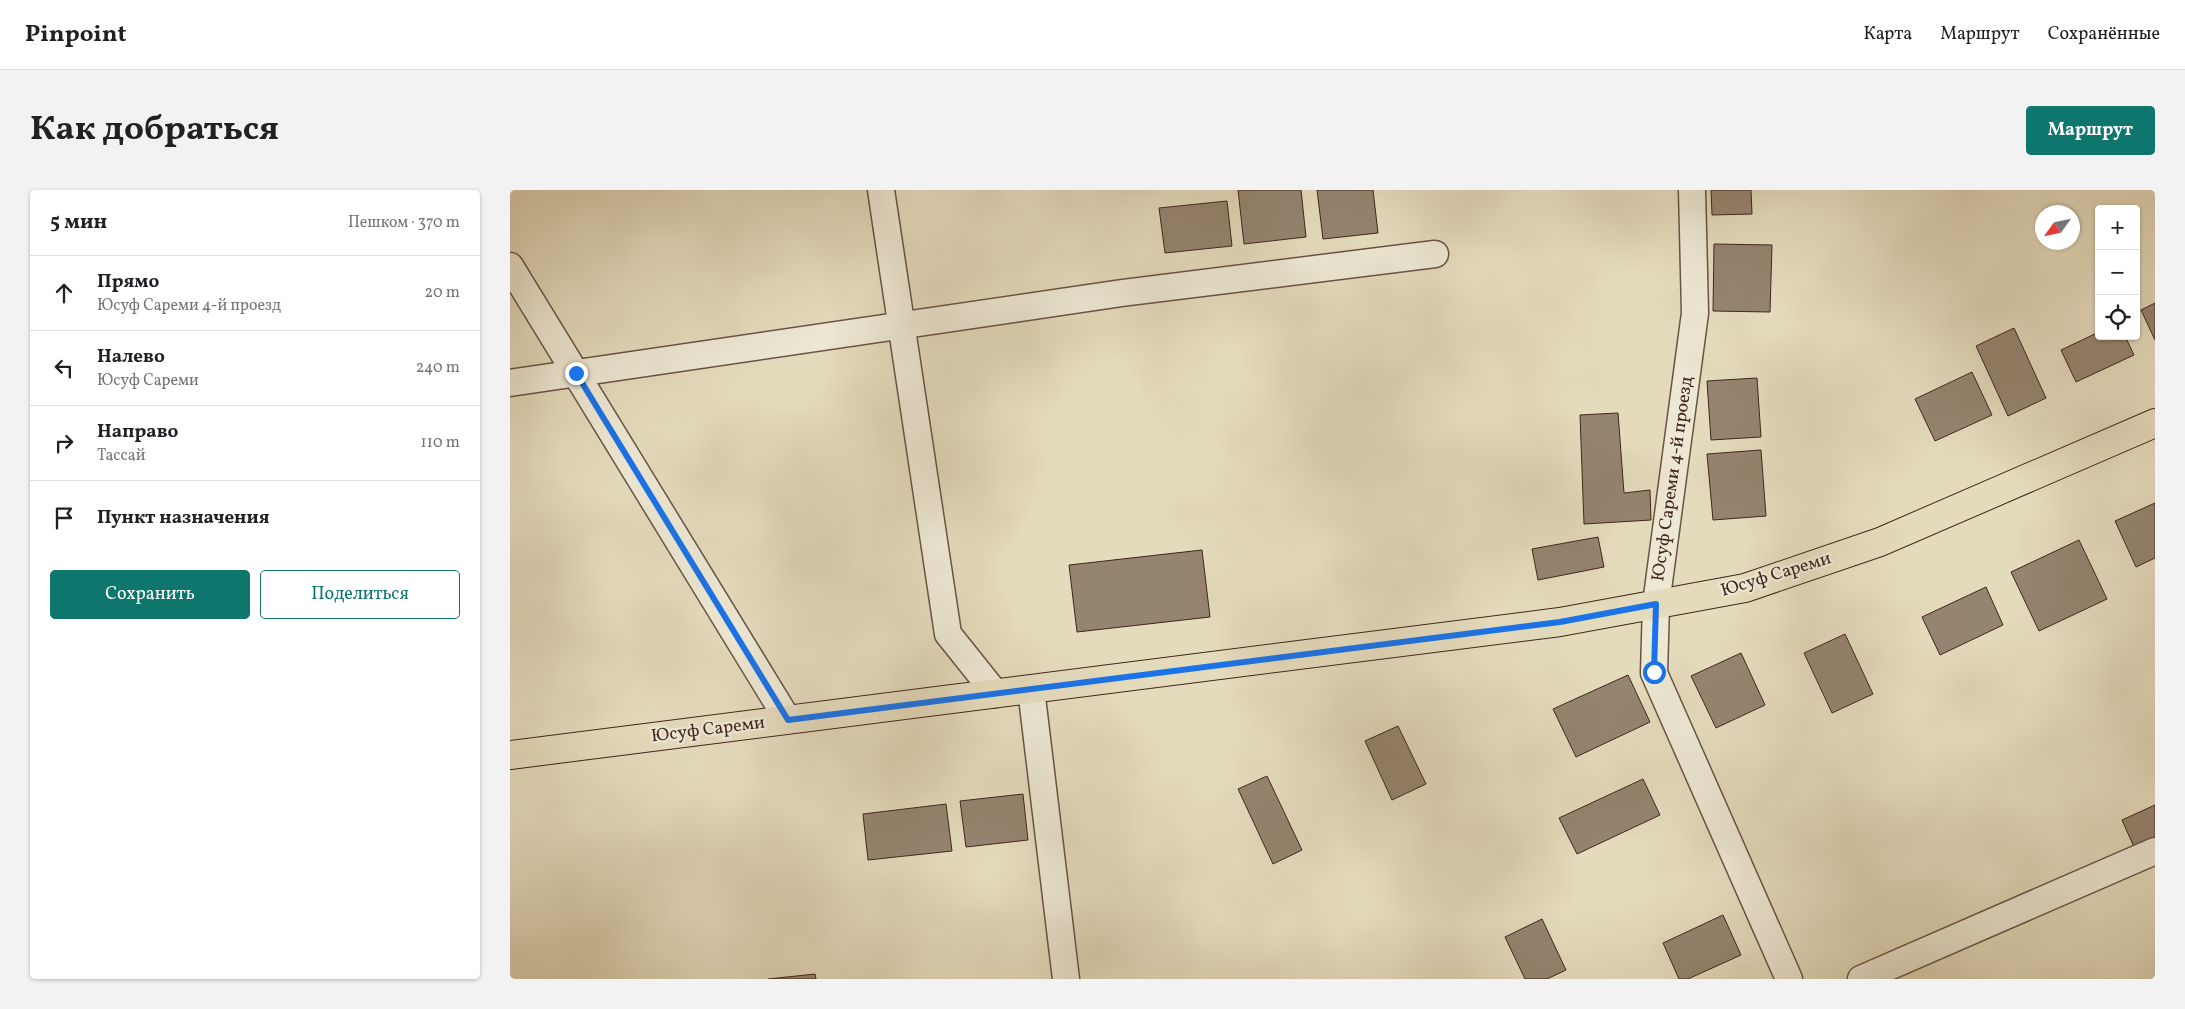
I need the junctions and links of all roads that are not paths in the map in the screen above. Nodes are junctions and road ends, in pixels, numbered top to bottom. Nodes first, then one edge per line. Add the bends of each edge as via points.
1 (881, 190) edge
2 (1692, 190) edge
3 (1435, 254) dead end
4 (510, 266) edge
5 (902, 325) junction
6 (576, 373) junction
7 (510, 382) edge
8 (2155, 423) edge
9 (1656, 604) junction
10 (1031, 689) junction
11 (996, 694) junction
12 (788, 720) junction
13 (510, 755) edge
14 (2155, 851) edge
15 (1066, 979) edge
16 (1789, 979) edge
17 (1861, 979) edge

1 - 5 street
2 - 9 street, Юсуф Сареми 4-й проезд via 1695,313
3 - 5 street via 1122,293
4 - 6 street
5 - 6 street
5 - 11 street via 948,634
6 - 7 street
6 - 12 street
8 - 9 main road, Юсуф Сареми via 1880,542 1745,588
9 - 10 main road, Юсуф Сареми via 1560,622
9 - 16 street, Юсуф Сареми 4-й проезд via 1654,672
10 - 11 main road, Юсуф Сареми
10 - 15 street
11 - 12 main road, Юсуф Сареми
12 - 13 main road, Юсуф Сареми
14 - 17 street

